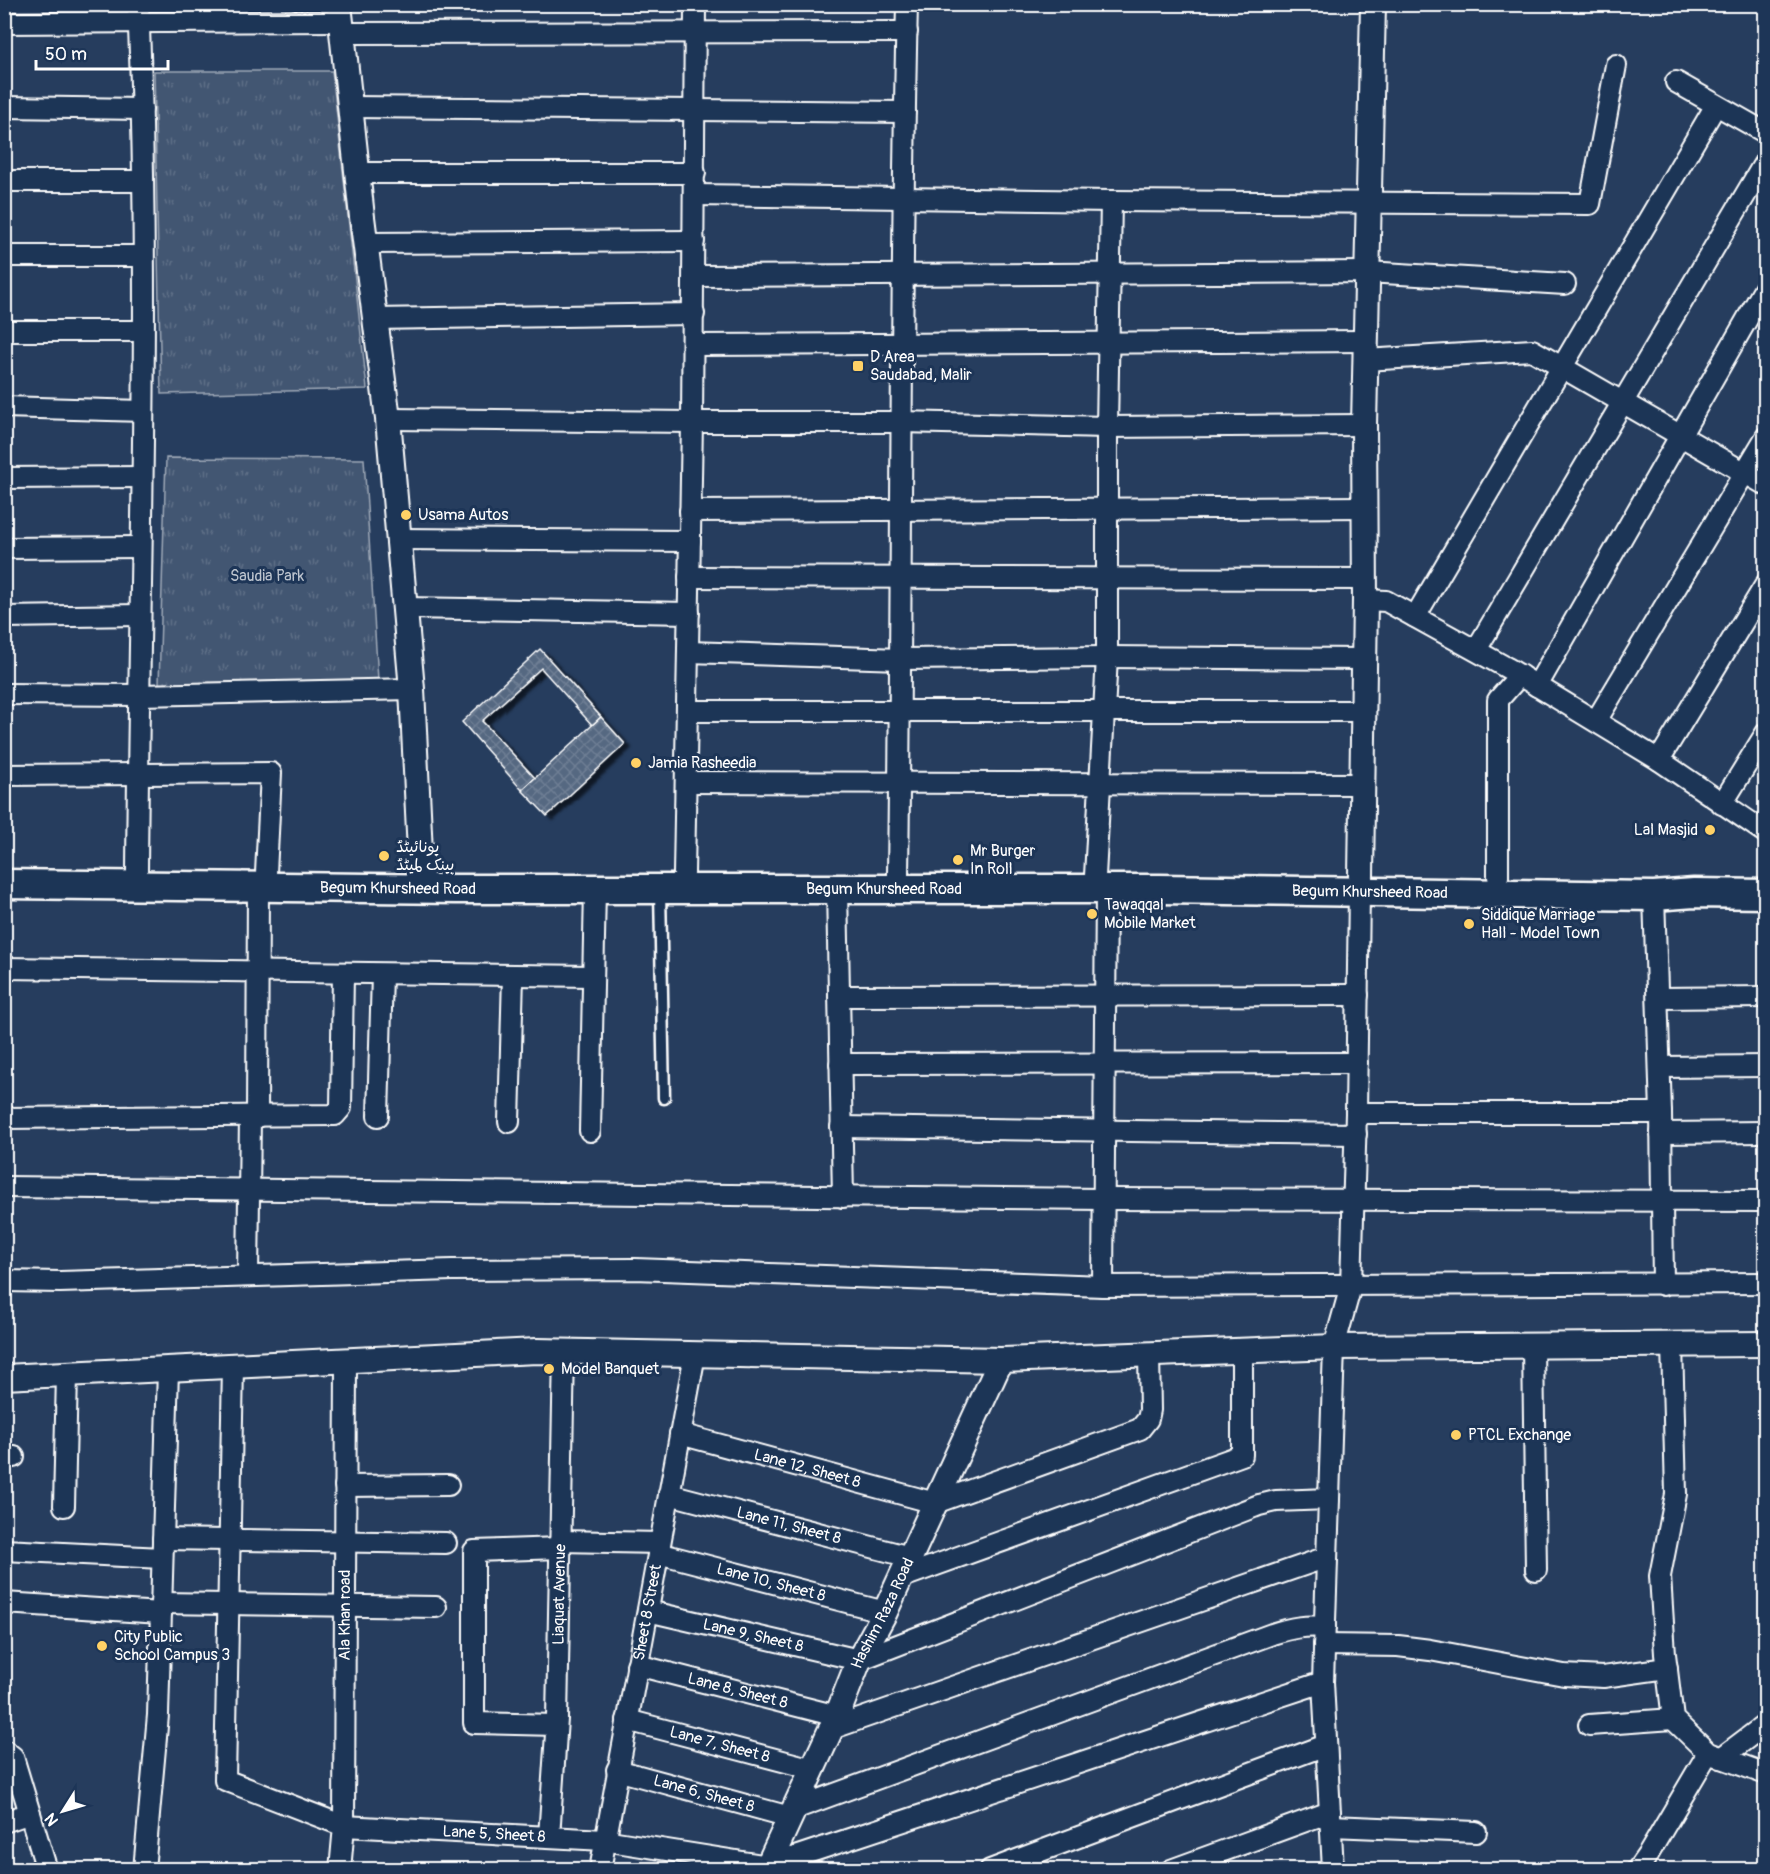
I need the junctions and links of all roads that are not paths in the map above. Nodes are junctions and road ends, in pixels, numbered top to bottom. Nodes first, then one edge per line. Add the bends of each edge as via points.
1 (695, 4) edge
2 (907, 4) edge
3 (1373, 4) edge
4 (139, 13) edge
5 (340, 20) edge
6 (4, 23) edge
7 (696, 32) junction
8 (907, 32) junction
9 (1616, 65) dead end
10 (1676, 82) dead end
11 (1716, 105) junction
12 (4, 107) edge
13 (350, 107) junction
14 (142, 108) junction
15 (695, 110) junction
16 (905, 112) junction
17 (1766, 133) edge
18 (1766, 160) edge
19 (357, 173) junction
20 (695, 173) junction
21 (4, 181) edge
22 (142, 182) junction
23 (695, 195) junction
24 (904, 199) junction
25 (1111, 201) junction
26 (1369, 204) junction
27 (694, 241) junction
28 (365, 243) junction
29 (4, 256) edge
30 (143, 256) junction
31 (1367, 272) junction
32 (1110, 274) junction
33 (903, 275) junction
34 (694, 276) junction
35 (1565, 284) dead end
36 (1766, 286) edge
37 (693, 314) junction
38 (374, 320) junction
39 (4, 331) edge
40 (143, 331) junction
41 (1108, 342) junction
42 (902, 343) junction
43 (693, 345) junction
44 (1366, 351) junction
45 (1561, 367) junction
46 (1622, 402) junction
47 (4, 407) edge
48 (143, 411) junction
49 (388, 419) junction
50 (692, 422) junction
51 (901, 422) junction
52 (1364, 425) junction
53 (1107, 427) junction
54 (1680, 436) junction
55 (1766, 437) edge
56 (1744, 473) junction
57 (142, 477) junction
58 (4, 478) edge
59 (1766, 485) edge
60 (1365, 507) junction
61 (1107, 508) junction
62 (901, 510) junction
63 (690, 511) junction
64 (399, 539) junction
65 (690, 541) junction
66 (141, 547) junction
67 (4, 548) edge
68 (689, 577) junction
69 (901, 578) junction
70 (1107, 579) junction
71 (1766, 584) edge
72 (1365, 590) junction
73 (405, 608) junction
74 (688, 613) junction
75 (140, 615) junction
76 (4, 616) edge
77 (1415, 617) junction
78 (1476, 650) junction
79 (688, 652) junction
80 (1107, 657) junction
81 (901, 659) junction
82 (1365, 659) junction
83 (1520, 675) junction
84 (1538, 686) junction
85 (412, 689) junction
86 (4, 694) edge
87 (138, 695) junction
88 (687, 711) junction
89 (901, 711) junction
90 (1104, 711) junction
91 (1364, 711) junction
92 (1596, 721) junction
93 (1766, 733) edge
94 (1659, 760) junction
95 (138, 774) junction
96 (4, 775) edge
97 (686, 782) junction
98 (899, 782) junction
99 (1100, 783) junction
100 (1363, 784) junction
101 (1722, 804) junction
102 (1766, 833) edge
103 (4, 870) edge
104 (137, 873) junction
105 (421, 873) junction
106 (898, 875) junction
107 (1498, 877) junction
108 (668, 879) junction
109 (1766, 879) edge
110 (262, 880) junction
111 (999, 883) junction
112 (1100, 883) junction
113 (1360, 884) junction
114 (4, 885) edge
115 (595, 889) junction
116 (837, 890) junction
117 (1766, 894) edge
118 (1654, 896) junction
119 (4, 968) edge
120 (257, 972) junction
121 (343, 973) junction
122 (382, 974) junction
123 (513, 975) junction
124 (593, 976) junction
125 (1358, 995) junction
126 (839, 996) junction
127 (1105, 996) junction
128 (1766, 997) edge
129 (1658, 998) junction
130 (1357, 1063) junction
131 (840, 1064) junction
132 (1104, 1064) junction
133 (1766, 1066) edge
134 (1660, 1067) junction
135 (664, 1098) dead end
136 (1356, 1113) junction
137 (1661, 1113) junction
138 (378, 1116) dead end
139 (253, 1117) junction
140 (4, 1118) edge
141 (509, 1122) dead end
142 (841, 1127) junction
143 (590, 1131) dead end
144 (1104, 1131) junction
145 (1766, 1132) edge
146 (1661, 1133) junction
147 (1356, 1134) junction
148 (4, 1187) edge
149 (248, 1190) junction
150 (843, 1197) junction
151 (1103, 1199) junction
152 (1354, 1200) junction
153 (1662, 1201) junction
154 (1766, 1201) edge
155 (248, 1276) junction
156 (4, 1281) edge
157 (1766, 1283) edge
158 (1663, 1285) junction
159 (1103, 1286) junction
160 (1351, 1286) junction
161 (1672, 1344) junction
162 (1766, 1344) edge
163 (1533, 1346) junction
164 (1334, 1347) junction
165 (1242, 1350) junction
166 (564, 1352) junction
167 (695, 1354) junction
168 (1149, 1354) junction
169 (1001, 1360) junction
170 (346, 1361) junction
171 (233, 1366) junction
172 (168, 1369) junction
173 (67, 1374) junction
174 (4, 1377) edge
175 (680, 1434) junction
176 (448, 1485) dead end
177 (345, 1486) junction
178 (669, 1494) junction
179 (1329, 1499) junction
180 (935, 1503) junction
181 (64, 1506) dead end
182 (229, 1540) junction
183 (345, 1542) junction
184 (446, 1543) dead end
185 (560, 1545) junction
186 (163, 1548) junction
187 (659, 1548) junction
188 (4, 1550) edge
189 (1327, 1557) junction
190 (905, 1568) junction
191 (1536, 1570) dead end
192 (4, 1603) edge
193 (228, 1604) junction
194 (345, 1605) junction
195 (436, 1607) dead end
196 (161, 1608) junction
197 (648, 1611) junction
198 (885, 1612) junction
199 (1324, 1636) junction
200 (859, 1660) junction
201 (637, 1665) junction
202 (1667, 1668) junction
203 (1323, 1682) junction
204 (1673, 1719) junction
205 (627, 1720) junction
206 (834, 1723) junction
207 (1766, 1724) edge
208 (556, 1725) junction
209 (1589, 1725) dead end
210 (1326, 1745) junction
211 (7, 1756) edge
212 (1715, 1756) junction
213 (813, 1769) junction
214 (617, 1770) junction
215 (1766, 1774) edge
216 (30, 1813) junction
217 (792, 1813) junction
218 (1330, 1819) junction
219 (4, 1822) edge
220 (344, 1826) junction
221 (1476, 1832) dead end
222 (549, 1837) junction
223 (604, 1840) junction
224 (767, 1868) edge
225 (38, 1869) edge
226 (144, 1869) edge
227 (340, 1869) edge
228 (600, 1869) edge
229 (990, 1869) edge
230 (1171, 1869) edge
231 (1333, 1869) edge
232 (1636, 1869) edge

1 - 7 street
2 - 8 street
3 - 26 street
4 - 5 street
4 - 6 street
4 - 14 street
5 - 7 street
5 - 13 street
7 - 8 street
7 - 15 street
8 - 16 street
9 - 26 street via 1590,204
10 - 11 street
11 - 17 street
11 - 45 street
12 - 14 street
13 - 15 street
13 - 19 street
14 - 22 street
15 - 16 street
15 - 20 street
16 - 24 street
18 - 46 street
19 - 20 street
19 - 28 street
20 - 23 street
21 - 22 street
22 - 30 street
23 - 24 street
23 - 27 street
24 - 25 street
24 - 33 street
25 - 26 street
25 - 32 street
26 - 31 street
27 - 28 street
27 - 34 street
28 - 38 street
29 - 30 street
30 - 40 street
31 - 32 street
31 - 35 street
31 - 44 street
32 - 33 street
32 - 41 street
33 - 34 street
33 - 42 street
34 - 37 street
36 - 54 street
37 - 38 street
37 - 43 street
38 - 49 street
39 - 40 street
40 - 48 street
41 - 42 street
41 - 44 street
41 - 53 street
42 - 43 street
42 - 51 street
43 - 50 street
44 - 45 street via 1532,350
44 - 52 street
45 - 46 street
45 - 77 street
46 - 54 street
46 - 78 street
47 - 48 street
48 - 57 street
49 - 50 street
49 - 64 street
50 - 51 street
50 - 63 street
51 - 53 street
51 - 62 street
52 - 53 street
52 - 60 street
53 - 61 street
54 - 56 street
54 - 84 street
55 - 56 street
56 - 59 street
56 - 92 street
57 - 58 street
57 - 66 street
60 - 61 street
60 - 72 street
61 - 62 street
61 - 70 street
62 - 63 street
62 - 69 street
63 - 65 street
64 - 65 street
64 - 73 street
65 - 68 street
66 - 67 street
66 - 75 street
68 - 69 street
68 - 74 street
69 - 70 street
69 - 81 street
70 - 72 street
70 - 80 street
71 - 94 street
72 - 77 street
72 - 82 street
73 - 74 street
73 - 85 street
74 - 79 street
75 - 76 street
75 - 87 street
77 - 78 street
78 - 83 street
79 - 81 street
79 - 88 street
80 - 81 street
80 - 82 street
80 - 90 street
81 - 89 street
82 - 91 street
83 - 84 street
83 - 107 street via 1498,700
84 - 92 street
85 - 87 street
85 - 105 street
86 - 87 street
87 - 95 street
88 - 89 street
88 - 97 street
89 - 90 street
89 - 98 street
90 - 91 street
90 - 99 street
91 - 100 street
92 - 94 street
93 - 101 street
94 - 101 street
95 - 96 street
95 - 104 street
95 - 110 street via 271,773
97 - 98 street
97 - 108 street
98 - 99 street
98 - 106 street
99 - 100 street
99 - 112 street
100 - 113 street
101 - 102 street
103 - 104 main road, Begum Khursheed Road
104 - 110 main road, Begum Khursheed Road
105 - 108 main road, Begum Khursheed Road
105 - 110 main road, Begum Khursheed Road
106 - 108 main road, Begum Khursheed Road
106 - 111 main road, Begum Khursheed Road
107 - 109 main road, Begum Khursheed Road
107 - 113 main road, Begum Khursheed Road
108 - 115 main road, Begum Khursheed Road
108 - 116 main road, Begum Khursheed Road
108 - 135 lane
110 - 114 main road, Begum Khursheed Road
110 - 115 main road, Begum Khursheed Road
110 - 120 street
111 - 112 main road, Begum Khursheed Road
111 - 116 main road, Begum Khursheed Road
112 - 113 main road, Begum Khursheed Road
112 - 127 street
113 - 118 main road, Begum Khursheed Road
113 - 125 street
115 - 124 street
116 - 126 street
117 - 118 main road, Begum Khursheed Road
118 - 129 street
119 - 120 street
120 - 121 street
120 - 139 street
121 - 122 street
121 - 139 street via 341,1108 331,1116
122 - 123 street
122 - 138 street
123 - 124 street
123 - 141 street
124 - 143 street
125 - 127 street
125 - 130 street
126 - 127 street
126 - 131 street
127 - 132 street
128 - 129 street
129 - 134 street
130 - 132 street
130 - 136 street
131 - 132 street
131 - 142 street
132 - 144 street
133 - 134 street
134 - 137 street
136 - 137 street
136 - 147 street
137 - 146 street
139 - 140 street
139 - 149 street
142 - 144 street
142 - 150 street
144 - 147 street
144 - 151 street
145 - 146 street
146 - 153 street
147 - 152 street
148 - 149 street
149 - 150 street
149 - 155 street
150 - 151 street
151 - 152 street
151 - 159 street
152 - 153 street
152 - 160 street
153 - 154 street
153 - 158 street
155 - 156 street
155 - 159 street via 635,1269
157 - 158 street
158 - 160 street
159 - 160 street
160 - 164 street
161 - 162 street
161 - 163 street
161 - 202 street via 1676,1494 1660,1576
163 - 164 street
163 - 191 street
164 - 165 street
164 - 179 street
165 - 168 street
165 - 190 street via 1242,1455
166 - 167 street
166 - 170 street
166 - 185 street, Liaquat Avenue
167 - 169 street
167 - 175 street, Sheet 8 Street
168 - 169 street
168 - 180 street via 1150,1410 1140,1428
169 - 180 street, Hashim Raza Road
170 - 171 street
170 - 177 street, Ala Khan road
171 - 172 street
171 - 182 street
172 - 173 street
172 - 186 street
173 - 174 street
173 - 181 street
175 - 178 street, Sheet 8 Street
175 - 180 street, Lane 12, Sheet 8
176 - 177 street
177 - 183 street, Ala Khan road
178 - 187 street, Sheet 8 Street
178 - 190 street, Lane 11, Sheet 8
179 - 189 street
179 - 200 street via 1259,1505
180 - 190 street, Hashim Raza Road
182 - 183 street
182 - 186 street
182 - 193 street
183 - 184 street
183 - 194 street, Ala Khan road
185 - 187 street, Lane 10, Sheet 8
185 - 208 street, Liaquat Avenue
185 - 208 street, Lane 10, Sheet 8 via 474,1551 474,1723
186 - 188 street
186 - 196 street
187 - 197 street, Sheet 8 Street
187 - 198 street, Lane 10, Sheet 8
189 - 199 street
189 - 206 street
190 - 198 street, Hashim Raza Road
192 - 196 street
193 - 194 street
193 - 196 street
193 - 220 street, Lane 5, Sheet 8 via 225,1780
194 - 195 street
194 - 220 street, Ala Khan road
196 - 226 street via 158,1715
197 - 200 street, Lane 9, Sheet 8
197 - 201 street, Sheet 8 Street
198 - 200 street, Hashim Raza Road
199 - 202 street via 1430,1650 1564,1675 1603,1677
199 - 203 street
199 - 217 street via 1308,1625 1272,1634
200 - 206 street, Hashim Raza Road
201 - 205 street, Sheet 8 Street
201 - 206 street, Lane 8, Sheet 8
202 - 204 street
203 - 210 street
203 - 224 street
204 - 209 street
204 - 212 street
205 - 213 street, Lane 7, Sheet 8
205 - 214 street, Sheet 8 Street
206 - 213 street, Hashim Raza Road
207 - 212 street
208 - 222 street, Liaquat Avenue
210 - 218 street
210 - 229 street
211 - 216 street
212 - 215 street
212 - 232 street
213 - 217 street, Hashim Raza Road
214 - 217 street, Lane 6, Sheet 8
214 - 223 street, Sheet 8 Street
216 - 219 street
216 - 225 street via 46,1867
217 - 224 street, Hashim Raza Road
218 - 221 street
218 - 230 street
218 - 231 street
220 - 222 street, Lane 5, Sheet 8
220 - 227 street, Ala Khan road
222 - 223 street, Lane 5, Sheet 8
223 - 224 street, Lane 5, Sheet 8
223 - 228 street, Sheet 8 Street

